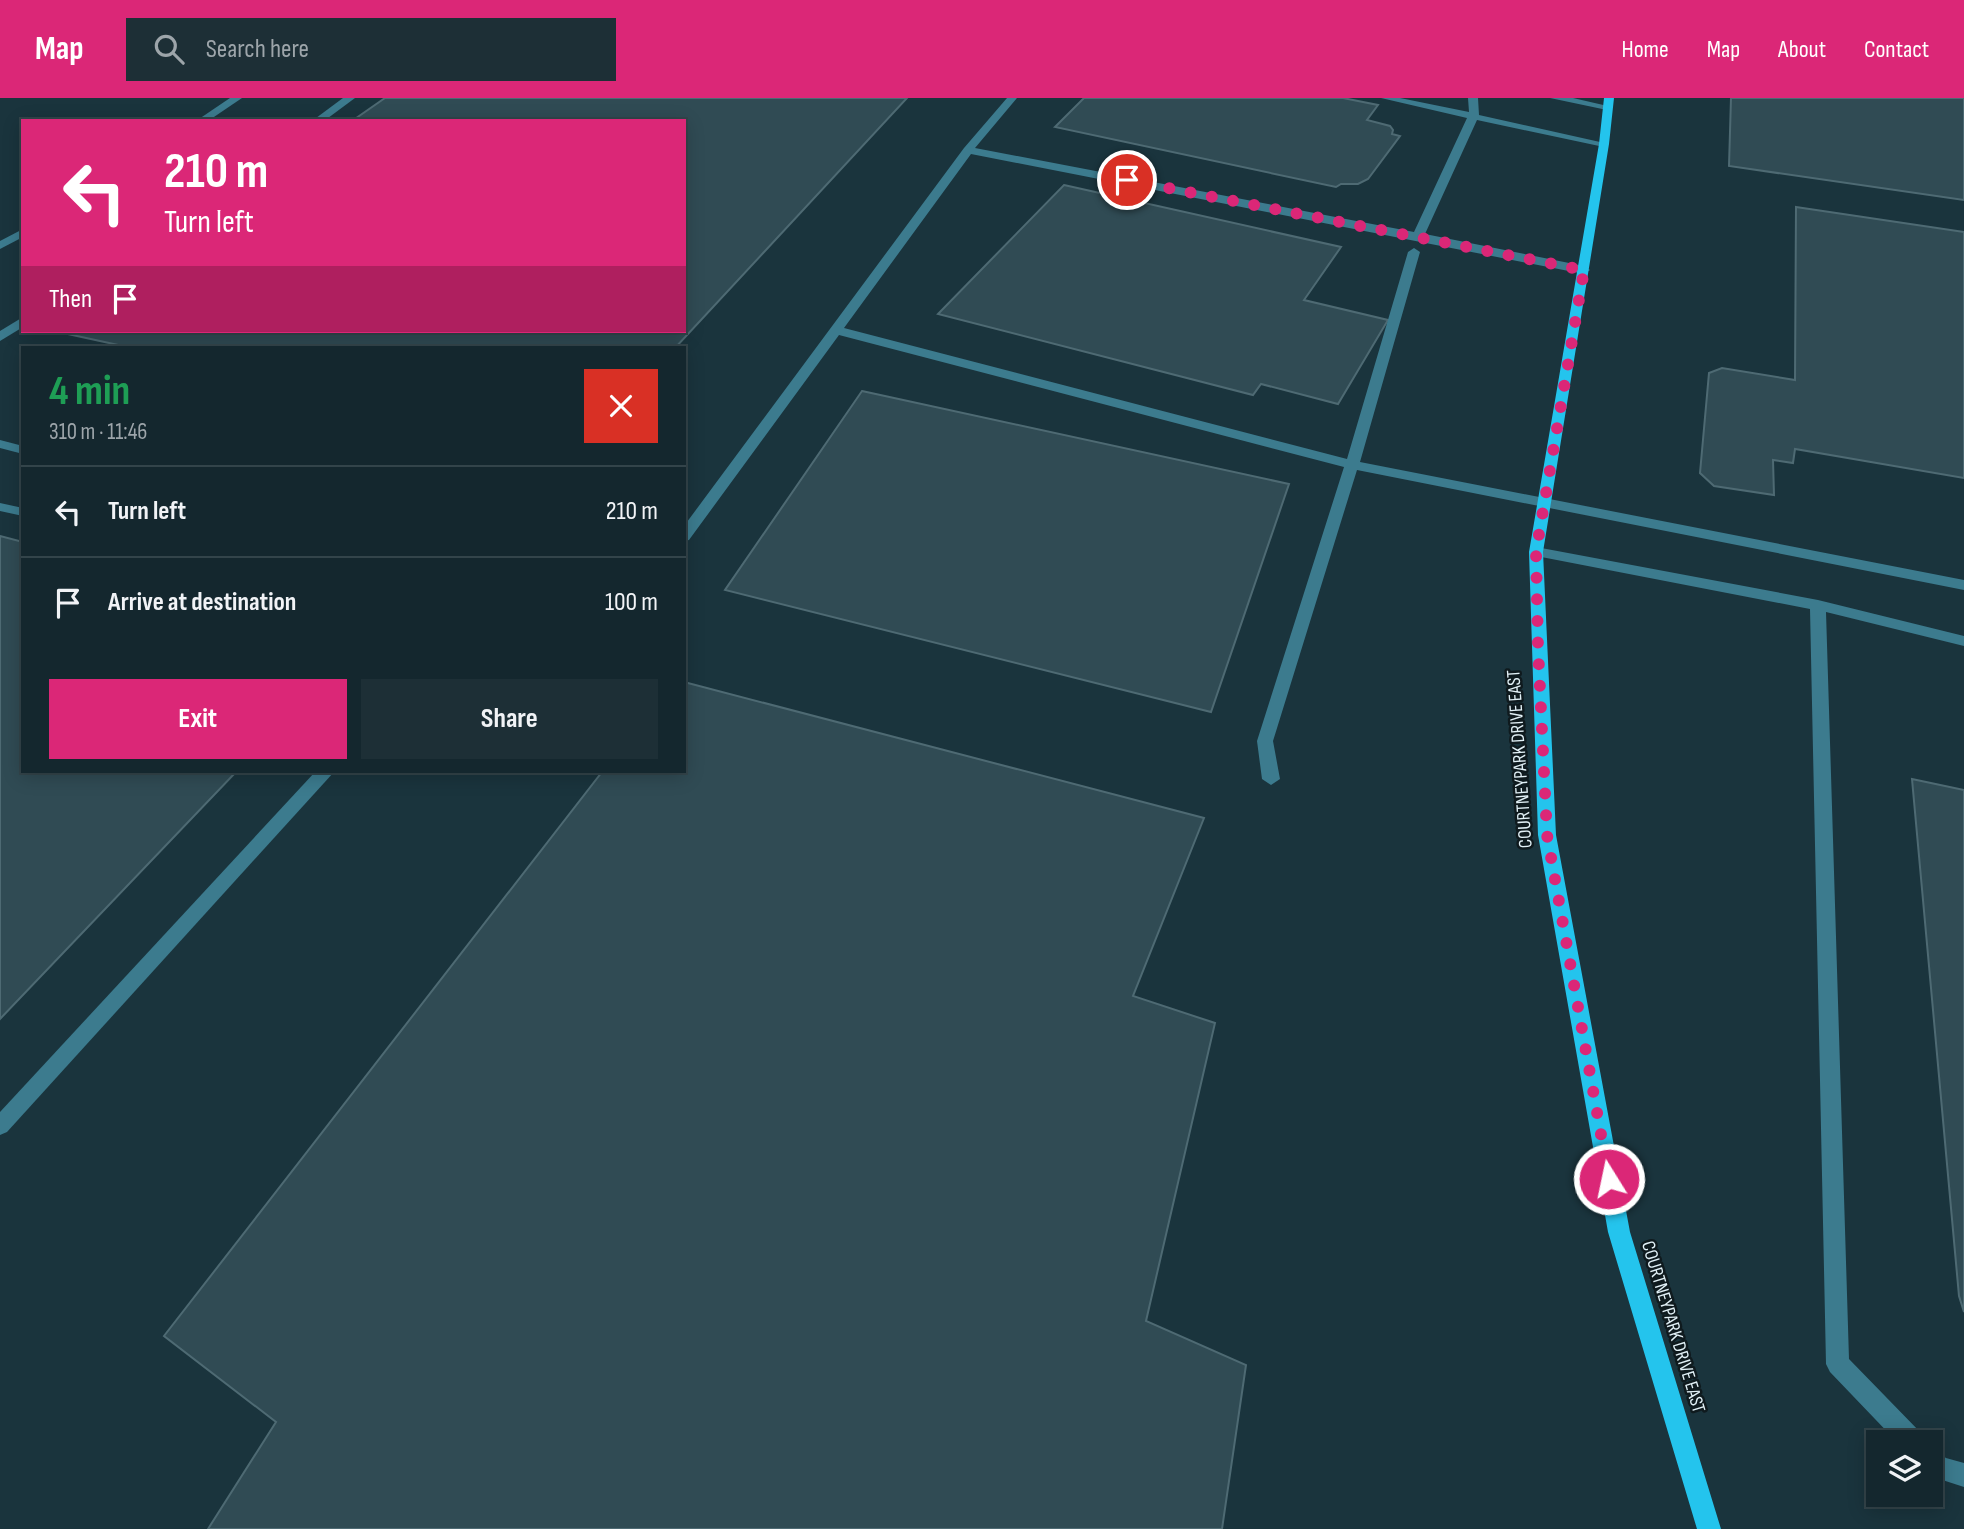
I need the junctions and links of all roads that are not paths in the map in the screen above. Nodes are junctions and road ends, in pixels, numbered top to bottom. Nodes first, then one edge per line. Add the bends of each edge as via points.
1 (237, 98) edge
2 (350, 98) edge
3 (1012, 98) edge
4 (1386, 98) edge
5 (1474, 98) edge
6 (1555, 98) edge
7 (1608, 103) edge
8 (1474, 115) junction
9 (204, 119) edge
10 (320, 119) edge
11 (1604, 144) junction
12 (968, 150) junction
13 (21, 233) edge
14 (1418, 236) junction
15 (0, 246) edge
16 (1414, 252) dead end
17 (1584, 270) junction
18 (21, 322) edge
19 (836, 330) junction
20 (0, 337) edge
21 (0, 444) edge
22 (21, 449) edge
23 (1352, 465) junction
24 (1543, 501) junction
25 (0, 507) edge
26 (21, 512) edge
27 (686, 534) edge
28 (1536, 552) junction
29 (1964, 584) edge
30 (1818, 605) junction
31 (1964, 641) edge
32 (324, 773) edge
33 (1271, 779) dead end
34 (0, 1126) edge
35 (1902, 1430) edge
36 (1943, 1469) edge
37 (1964, 1475) edge
38 (1709, 1529) edge

1 - 9 street
2 - 10 street
3 - 12 street
4 - 8 street
5 - 8 street
6 - 7 street
7 - 11 main road, COURTNEYPARK DRIVE EAST
8 - 11 street
8 - 14 street
11 - 17 main road, COURTNEYPARK DRIVE EAST
12 - 14 street
12 - 19 street
13 - 15 street
14 - 17 street
16 - 23 street
17 - 24 main road, COURTNEYPARK DRIVE EAST
18 - 20 street
19 - 23 street
19 - 27 street
21 - 22 street
23 - 24 street
23 - 33 street via 1265,741
24 - 28 main road, COURTNEYPARK DRIVE EAST
24 - 29 street
25 - 26 street
28 - 30 street
28 - 38 main road, COURTNEYPARK DRIVE EAST via 1547,835 1619,1232
30 - 31 street
30 - 35 street via 1838,1364
32 - 34 street
36 - 37 street

